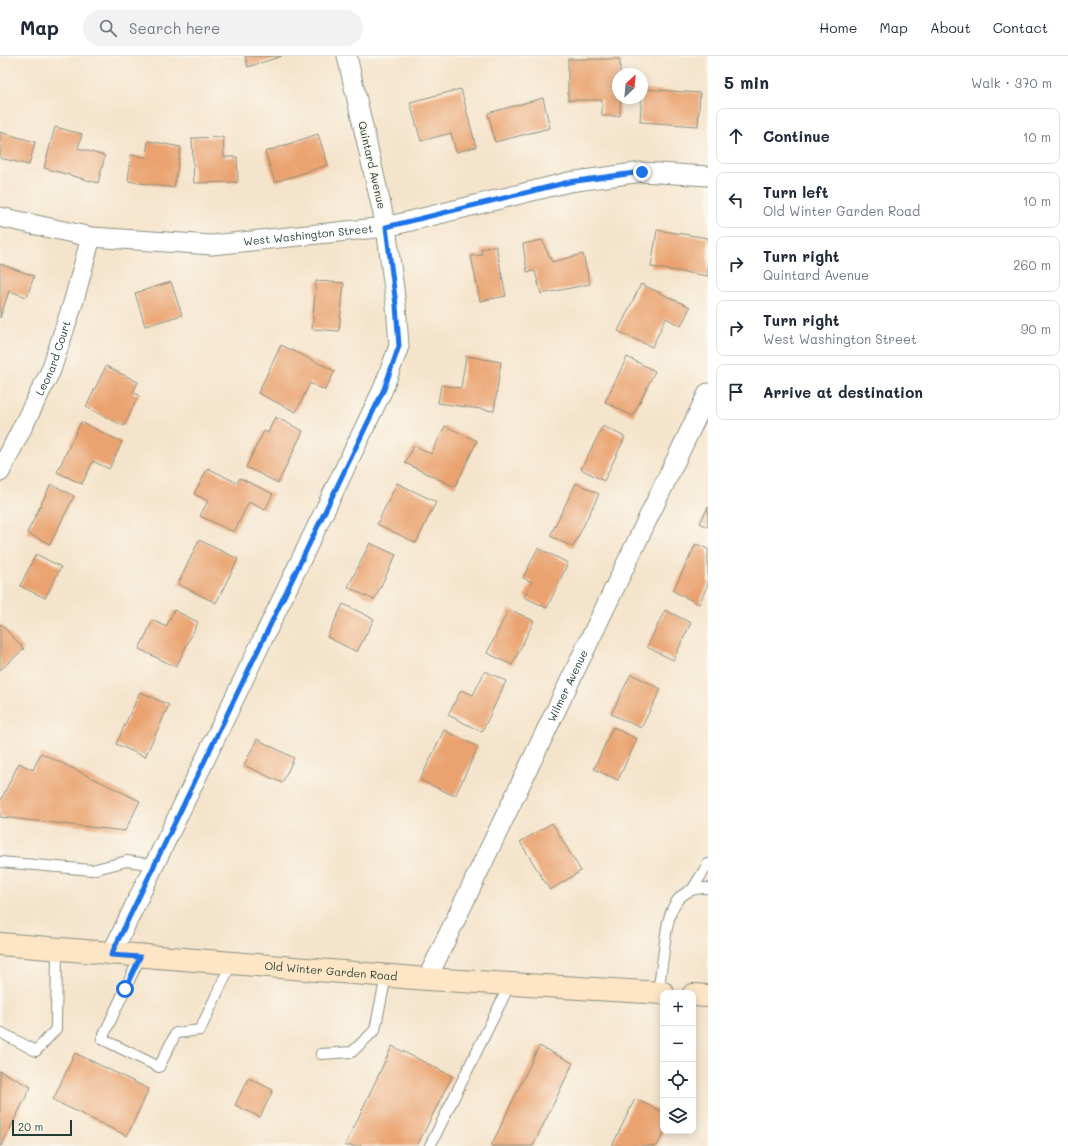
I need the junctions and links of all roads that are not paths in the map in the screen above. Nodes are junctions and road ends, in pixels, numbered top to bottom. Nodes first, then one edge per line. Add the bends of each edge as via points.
1 (347, 56) edge
2 (708, 176) edge
3 (0, 216) edge
4 (386, 227) junction
5 (90, 237) junction
6 (708, 393) edge
7 (0, 472) edge
8 (0, 862) edge
9 (708, 864) edge
10 (154, 865) junction
11 (708, 888) edge
12 (692, 890) junction
13 (0, 944) edge
14 (57, 950) junction
15 (111, 955) junction
16 (140, 957) junction
17 (231, 964) junction
18 (386, 976) junction
19 (427, 979) junction
20 (510, 984) junction
21 (660, 990) edge
22 (660, 993) edge
23 (696, 995) edge
24 (708, 996) edge
25 (0, 1032) edge
26 (321, 1054) dead end
27 (430, 1146) edge

1 - 4 street, Quintard Avenue
2 - 4 street, West Washington Street via 642,172 569,182
3 - 5 street, West Washington Street
4 - 5 street, West Washington Street via 212,245
4 - 10 street, Quintard Avenue via 399,346 384,389
5 - 7 street, Leonard Court via 74,300 51,370
6 - 19 street, Wilmer Avenue
8 - 10 lane via 92,870 127,861
9 - 12 lane
10 - 15 street, Quintard Avenue
11 - 12 lane
12 - 21 lane via 675,903 669,916
13 - 14 main road, Old Winter Garden Road
14 - 15 main road, Old Winter Garden Road
14 - 25 lane via 56,1029 36,1050
15 - 16 main road, Old Winter Garden Road
16 - 17 main road, Old Winter Garden Road
16 - 17 lane via 102,1039 159,1067 176,1033 200,1030
17 - 18 main road, Old Winter Garden Road
18 - 19 main road, Old Winter Garden Road
18 - 26 lane via 375,1030 352,1052
19 - 20 main road, Old Winter Garden Road
20 - 22 main road, Old Winter Garden Road
20 - 27 lane
23 - 24 main road

